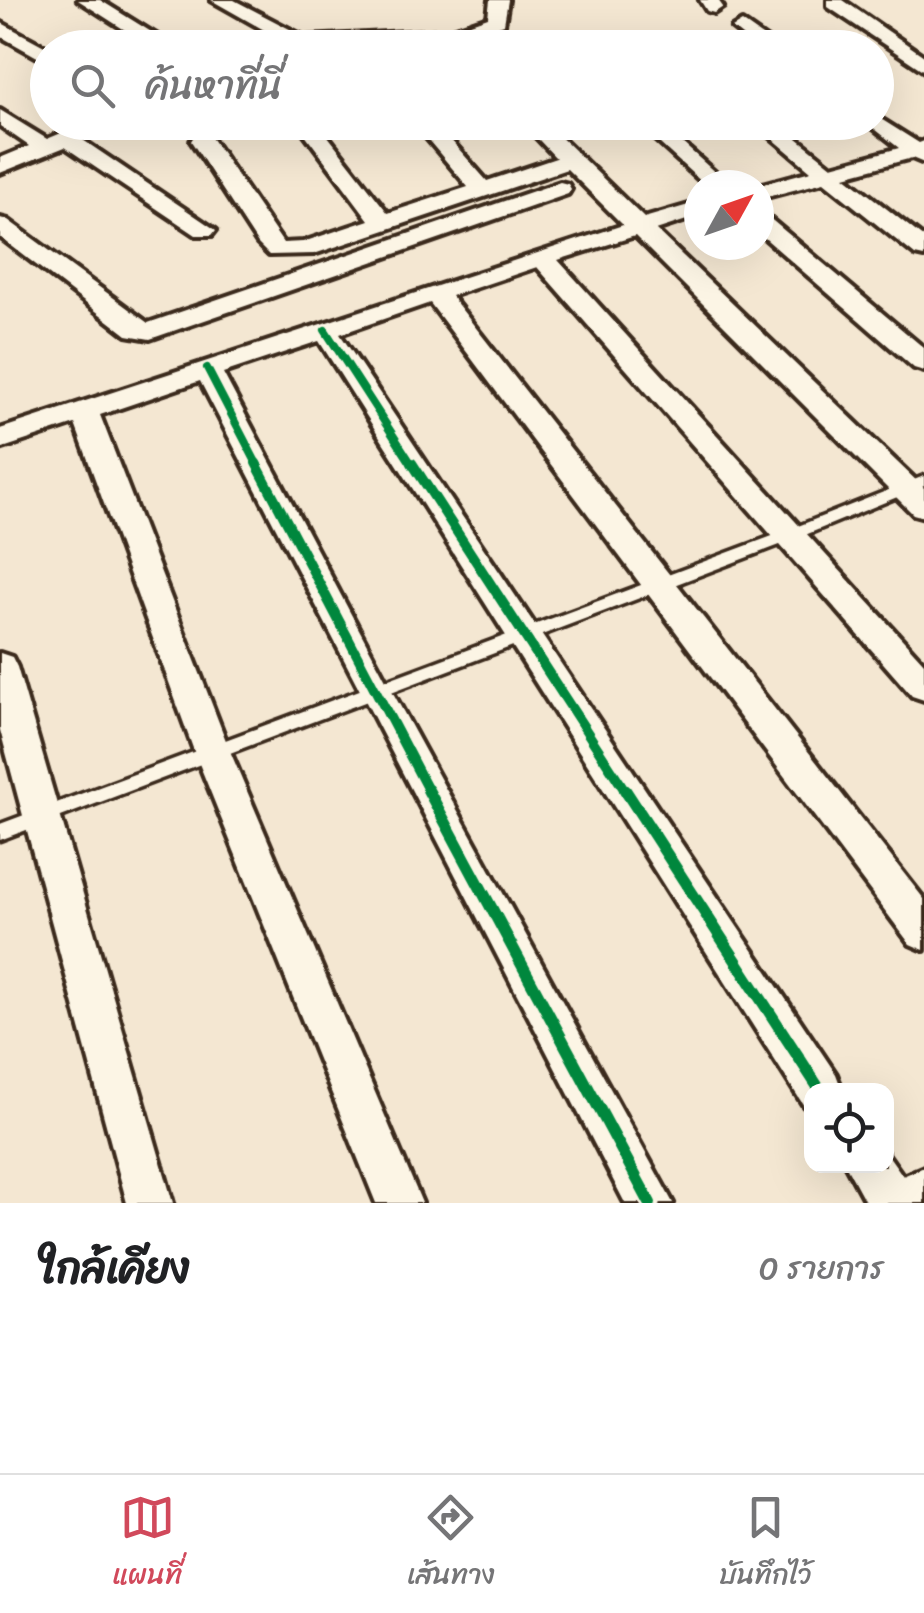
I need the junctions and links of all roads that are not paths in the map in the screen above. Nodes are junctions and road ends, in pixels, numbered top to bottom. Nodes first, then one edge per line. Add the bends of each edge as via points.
1 (87, 0) edge
2 (220, 0) edge
3 (499, 0) edge
4 (836, 3) dead end
5 (254, 8) edge
6 (0, 28) edge
7 (742, 28) dead end
8 (138, 30) edge
9 (280, 30) edge
10 (469, 30) edge
11 (745, 30) edge
12 (874, 30) edge
13 (894, 44) edge
14 (30, 47) edge
15 (924, 65) edge
16 (0, 116) edge
17 (30, 130) edge
18 (894, 134) edge
19 (51, 140) edge
20 (64, 140) edge
21 (320, 140) edge
22 (439, 140) edge
23 (550, 140) edge
24 (667, 140) edge
25 (786, 140) edge
26 (202, 141) dead end
27 (57, 143) junction
28 (921, 151) edge
29 (571, 160) junction
30 (0, 166) edge
31 (701, 170) edge
32 (828, 174) junction
33 (774, 188) edge
34 (560, 189) dead end
35 (483, 190) junction
36 (684, 213) edge
37 (383, 223) junction
38 (0, 225) edge
39 (641, 226) junction
40 (204, 230) dead end
41 (774, 234) edge
42 (924, 250) edge
43 (542, 257) junction
44 (435, 293) junction
45 (324, 330) junction
46 (924, 362) edge
47 (208, 368) junction
48 (84, 410) junction
49 (0, 439) edge
50 (918, 491) edge
51 (788, 536) junction
52 (658, 583) junction
53 (521, 634) junction
54 (0, 667) edge
55 (924, 686) edge
56 (374, 690) junction
57 (212, 751) junction
58 (41, 818) junction
59 (0, 832) edge
60 (924, 931) edge
61 (815, 1083) edge
62 (873, 1173) edge
63 (924, 1190) edge
64 (150, 1203) edge
65 (399, 1203) edge
66 (650, 1203) edge
67 (893, 1203) edge
68 (901, 1203) edge

1 - 8 street
2 - 5 street
3 - 10 street via 497,20
4 - 12 street
5 - 9 street
6 - 14 street
7 - 11 street
13 - 15 street
16 - 17 street
18 - 28 street
19 - 27 street
20 - 27 street
21 - 37 street
22 - 35 street
23 - 29 street
24 - 31 street
25 - 32 street
26 - 37 street via 278,250 304,249
27 - 30 street
27 - 40 street
28 - 32 street
29 - 35 street
29 - 39 street
32 - 33 street
32 - 42 street
34 - 38 street via 150,331 136,329
35 - 37 street
36 - 39 street
39 - 43 street
39 - 50 street
41 - 46 street
43 - 44 street
43 - 51 street
44 - 45 street
44 - 52 street
45 - 47 street
45 - 53 street
47 - 48 street
47 - 56 street
48 - 49 street
48 - 57 street
50 - 51 lane
51 - 52 lane
51 - 55 street
52 - 53 lane
52 - 60 street
53 - 56 lane
53 - 61 street
54 - 58 street
56 - 57 lane
56 - 66 street
57 - 58 lane
57 - 65 street
58 - 59 lane
58 - 64 street
62 - 67 street
63 - 68 street

